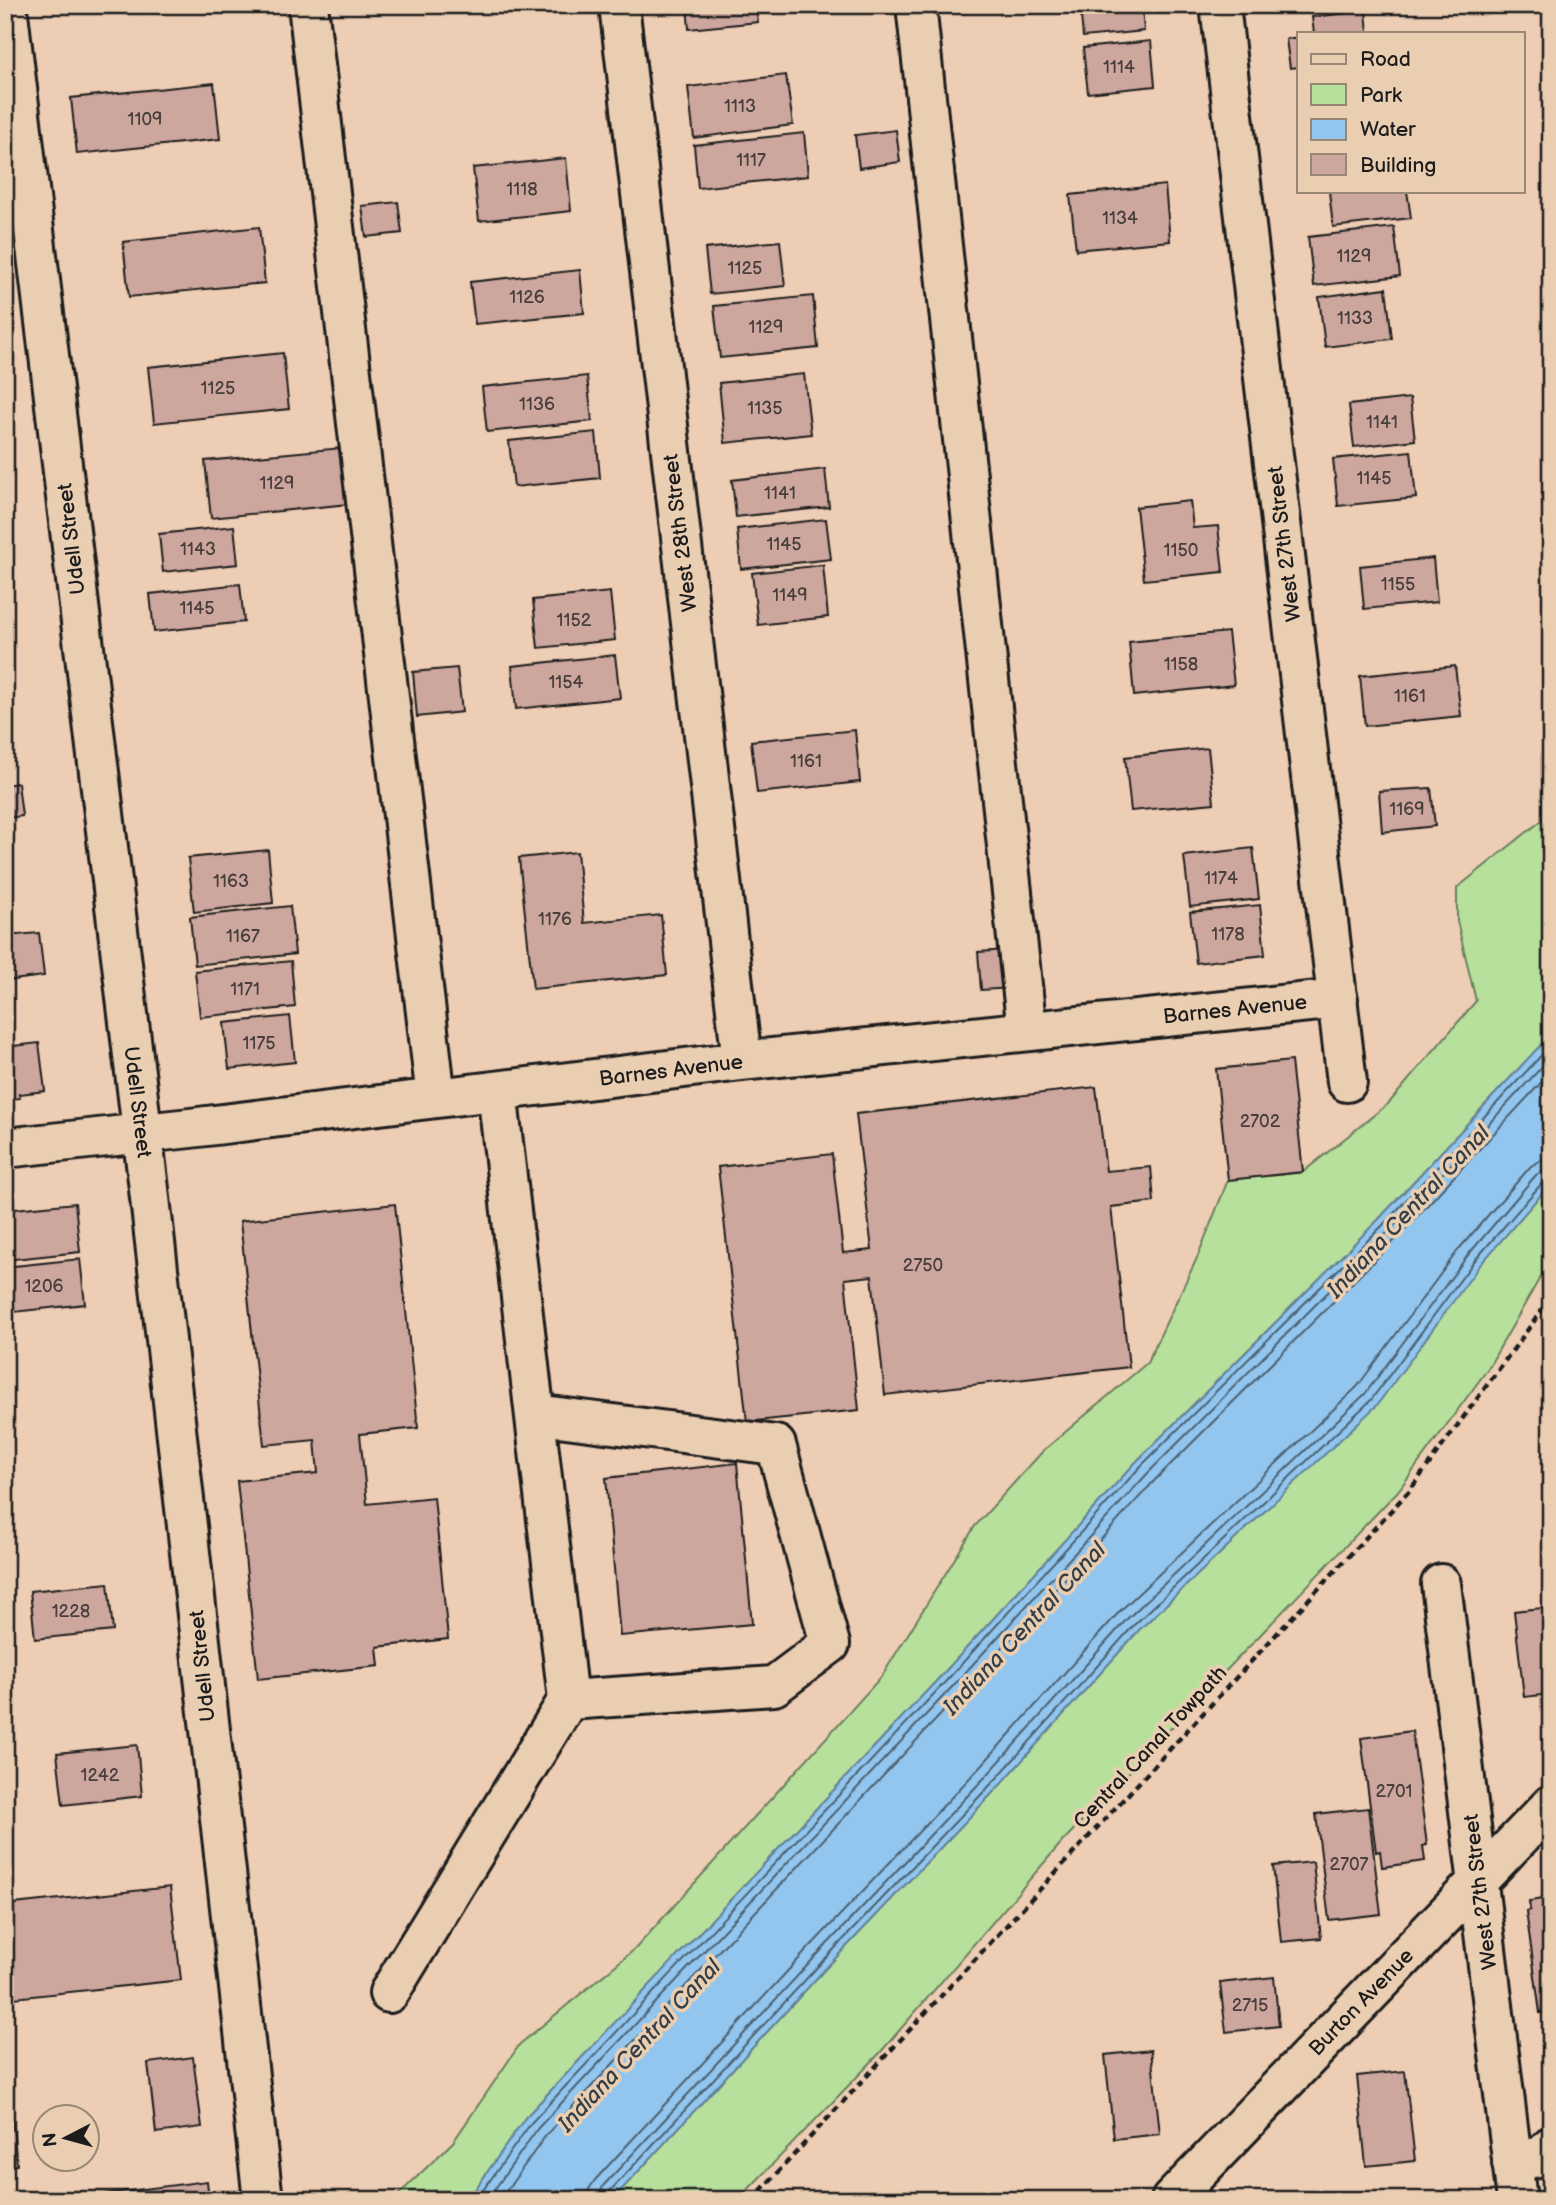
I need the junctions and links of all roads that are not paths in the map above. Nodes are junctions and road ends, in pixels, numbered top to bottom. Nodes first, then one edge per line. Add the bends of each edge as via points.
1 (7, 5) edge
2 (308, 5) edge
3 (619, 5) edge
4 (916, 5) edge
5 (1220, 5) edge
6 (1338, 999) junction
7 (1027, 1031) junction
8 (742, 1061) junction
9 (1347, 1082) dead end
10 (497, 1091) junction
11 (436, 1098) junction
12 (141, 1134) junction
13 (5, 1148) edge
14 (534, 1414) junction
15 (1441, 1584) dead end
16 (568, 1700) junction
17 (1551, 1805) edge
18 (1479, 1880) junction
19 (389, 1993) dead end
20 (1551, 2146) edge
21 (1514, 2190) edge
22 (263, 2200) edge
23 (1171, 2200) edge

1 - 12 street, Udell Street
2 - 11 street
3 - 8 street, West 28th Street
4 - 7 street
5 - 6 street, West 27th Street
6 - 7 street, Barnes Avenue
6 - 9 street, West 27th Street
7 - 8 street, Barnes Avenue
8 - 10 street, Barnes Avenue
10 - 11 street, Barnes Avenue
10 - 14 street
11 - 12 street, Barnes Avenue
12 - 13 street, Barnes Avenue
12 - 22 street, Udell Street
14 - 16 street
14 - 16 street via 776,1445 830,1644 774,1686
15 - 18 street, West 27th Street
16 - 19 street
17 - 18 street, Burton Avenue
18 - 21 street, West 27th Street
18 - 23 street, Burton Avenue
20 - 21 street

